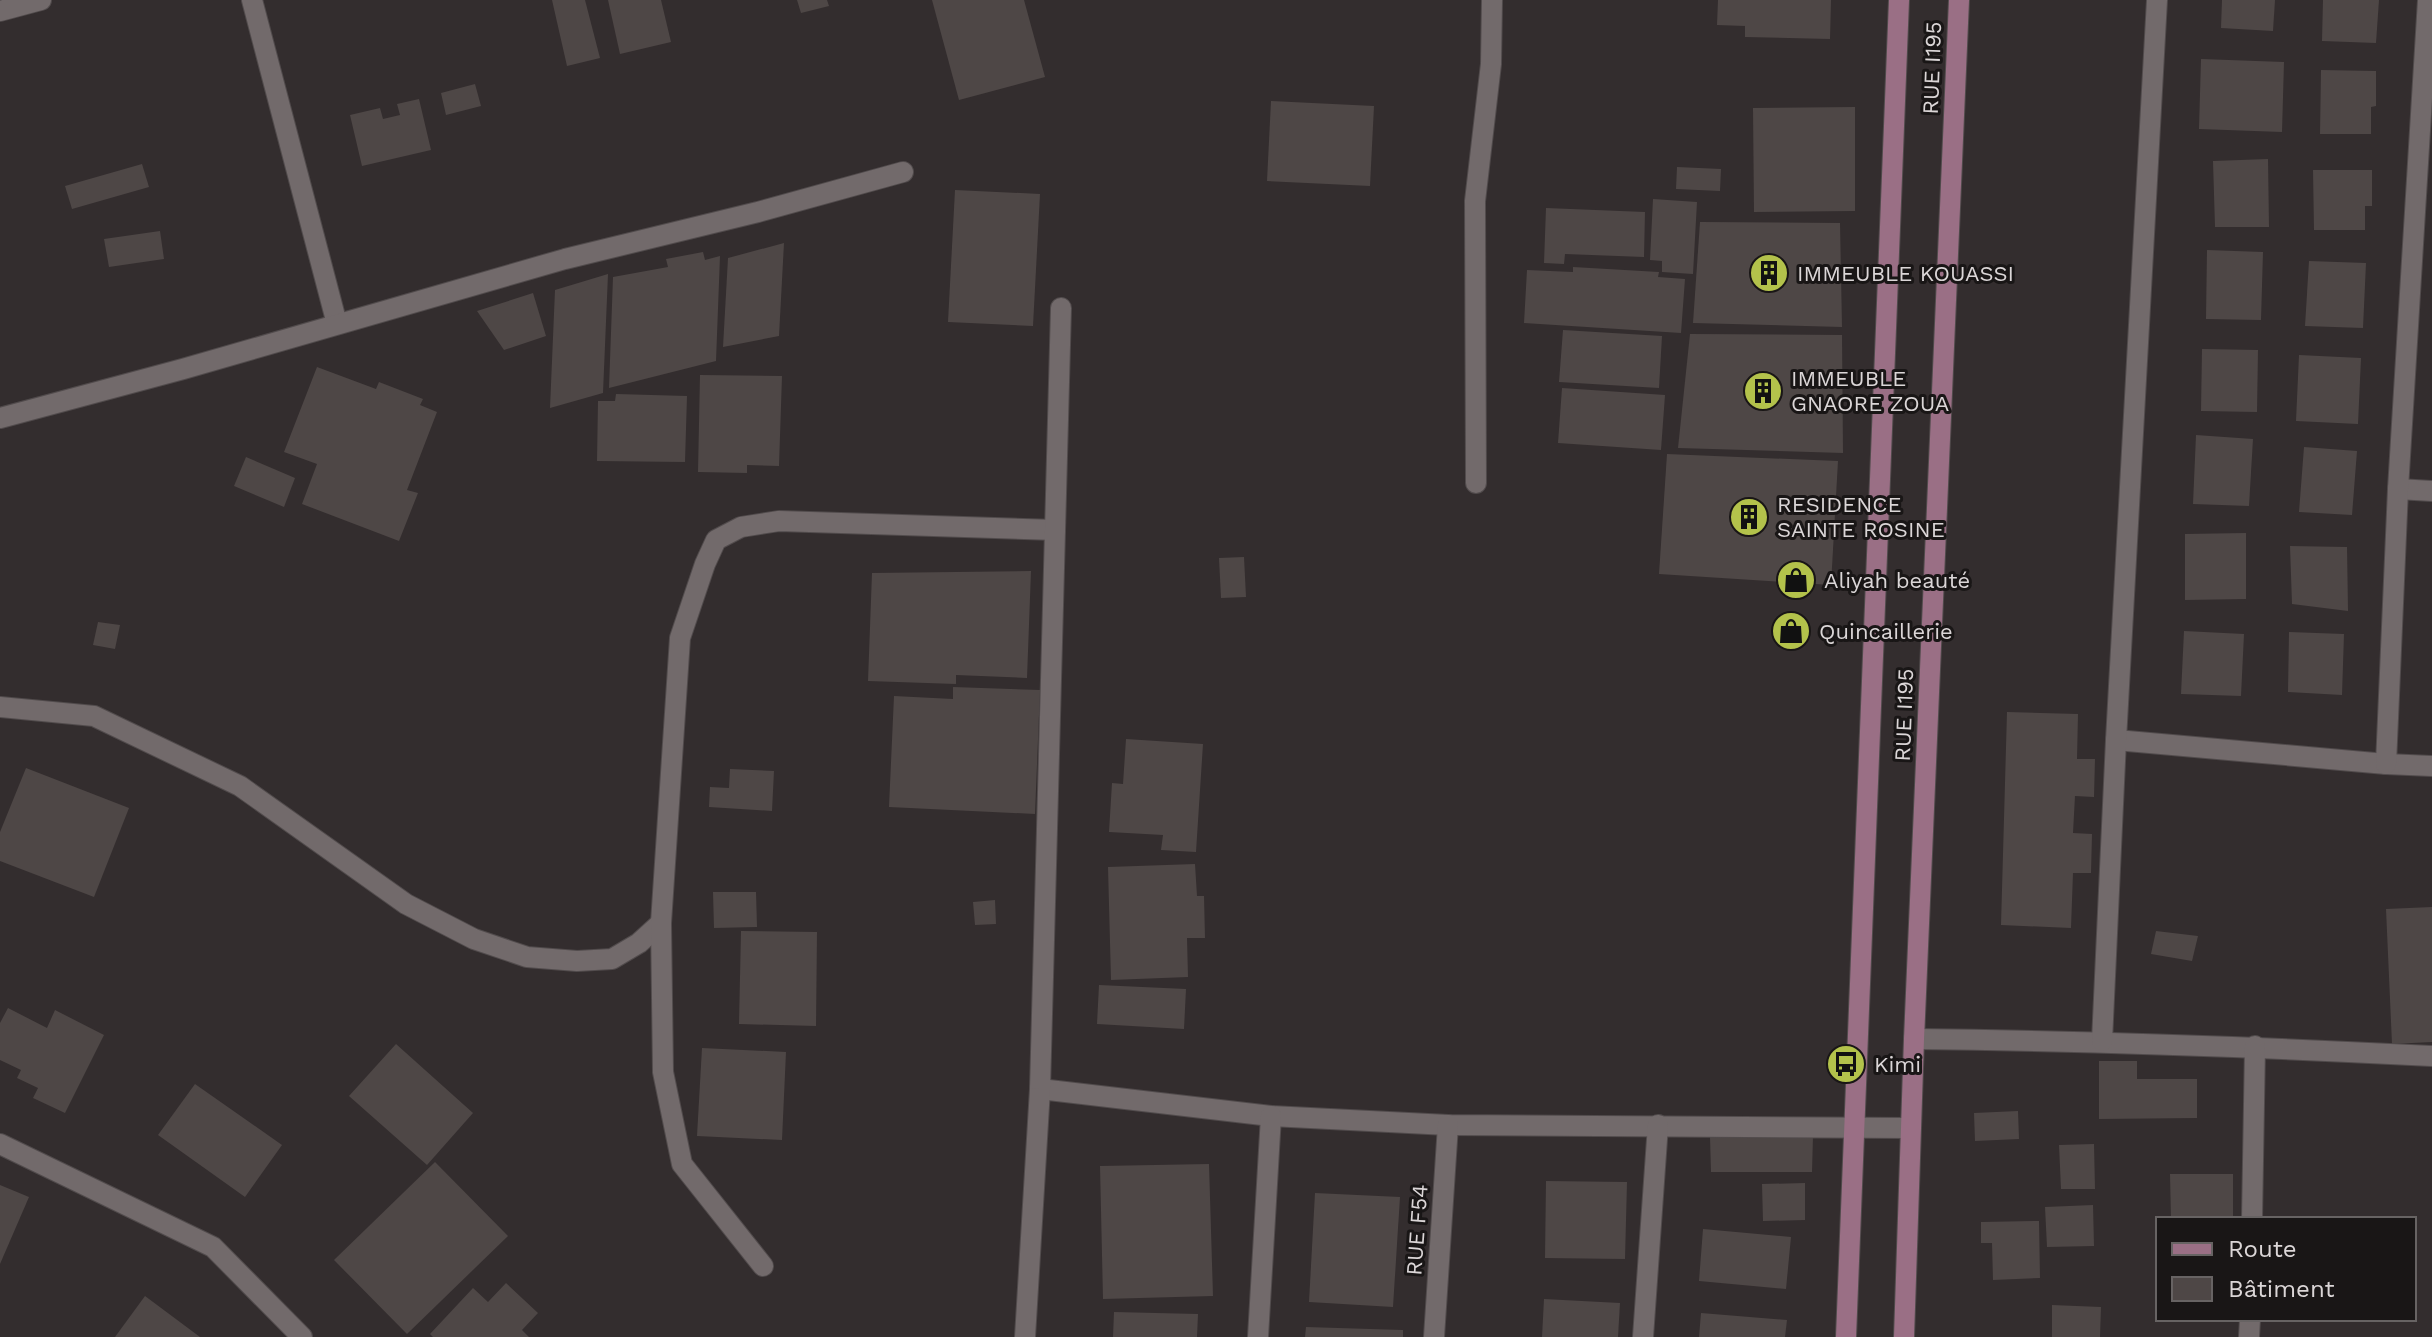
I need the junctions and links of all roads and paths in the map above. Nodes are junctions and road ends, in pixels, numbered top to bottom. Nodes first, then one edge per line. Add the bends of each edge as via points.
1 (41, 0) edge
2 (252, 0) edge
3 (1492, 0) edge
4 (1899, 0) edge
5 (1959, 0) edge
6 (2157, 0) edge
7 (2428, 0) edge
8 (0, 11) edge
9 (903, 172) dead end
10 (2423, 217) edge
11 (1061, 308) dead end
12 (337, 324) junction
13 (0, 418) edge
14 (1476, 483) dead end
15 (2398, 489) junction
16 (2432, 491) edge
17 (1055, 530) junction
18 (0, 707) edge
19 (2116, 740) junction
20 (2386, 764) junction
21 (2432, 766) edge
22 (661, 923) junction
23 (1914, 1039) junction
24 (2102, 1041) junction
25 (2255, 1046) junction
26 (2432, 1056) edge
27 (1040, 1089) junction
28 (1271, 1116) junction
29 (1448, 1125) junction
30 (1658, 1125) junction
31 (1853, 1128) junction
32 (1910, 1128) junction
33 (0, 1144) edge
34 (2252, 1217) edge
35 (763, 1266) dead end
36 (302, 1337) edge
37 (1025, 1337) edge
38 (1258, 1337) edge
39 (1434, 1337) edge
40 (1643, 1337) edge
41 (1846, 1337) edge
42 (1904, 1337) edge

1 - 8 street
2 - 12 street
3 - 14 street via 1491,64 1475,201
4 - 31 main road, RUE I195
5 - 23 main road, RUE I195
6 - 19 street
7 - 10 street
9 - 12 street
10 - 15 street
11 - 17 street
12 - 13 street
15 - 16 street
15 - 20 street
17 - 22 street via 779,521 741,527 716,540 680,638
17 - 27 street
18 - 22 street via 94,716 240,786 406,904 474,939 527,957 612,959
19 - 20 street
19 - 24 street
20 - 21 street
22 - 35 street via 663,1072 682,1164
23 - 24 street
23 - 32 main road, RUE I195
24 - 25 street
25 - 26 street
25 - 34 street
27 - 28 street
27 - 37 street
28 - 29 street
28 - 38 street
29 - 30 street
29 - 39 street, RUE F54
30 - 31 street
30 - 40 street
31 - 32 street
31 - 41 main road, RUE I195
32 - 42 main road, RUE I195
33 - 36 street via 213,1247

